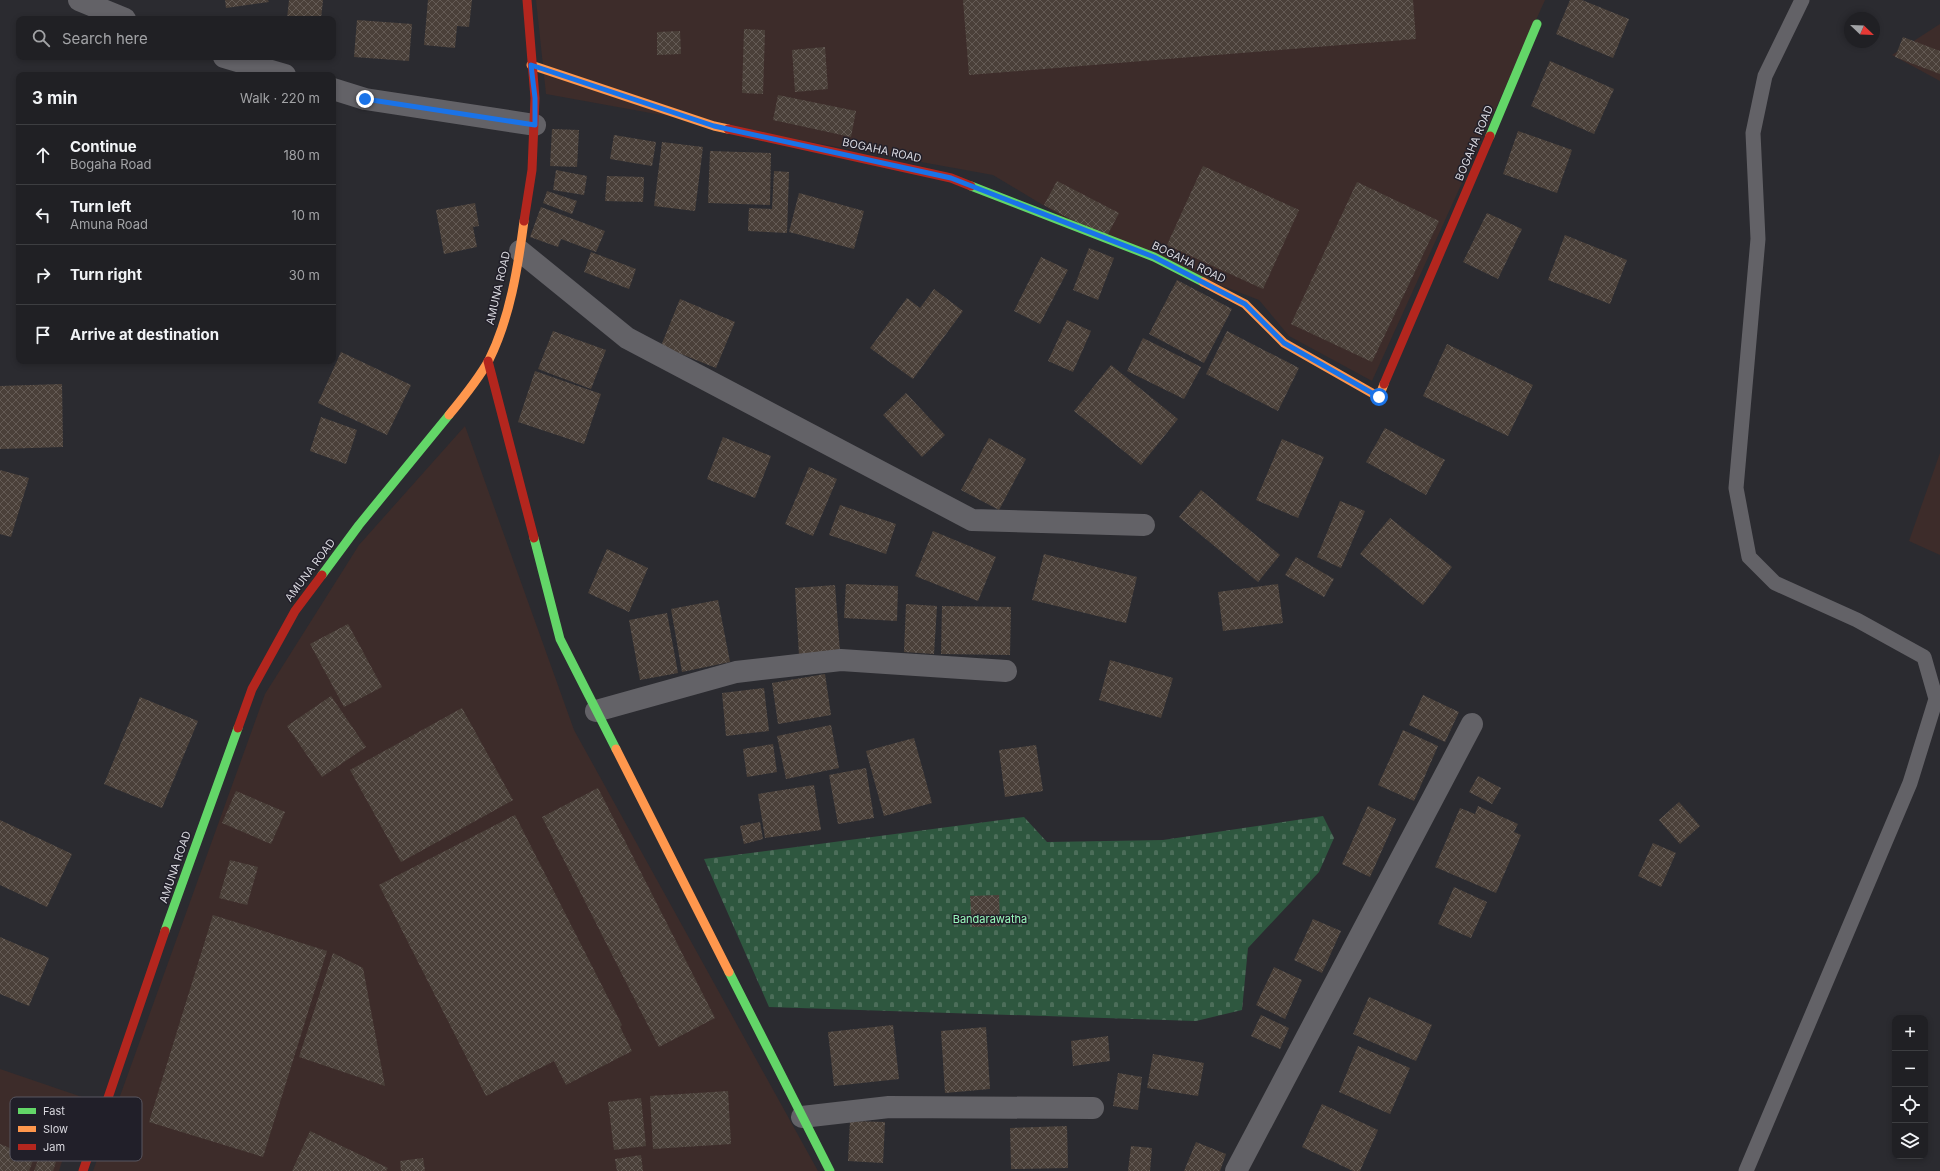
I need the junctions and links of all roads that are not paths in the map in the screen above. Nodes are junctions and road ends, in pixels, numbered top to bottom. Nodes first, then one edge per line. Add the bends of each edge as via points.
1 (79, 0) edge
2 (527, 0) edge
3 (1802, 0) edge
4 (118, 16) edge
5 (1537, 24) dead end
6 (234, 60) edge
7 (531, 65) junction
8 (274, 72) edge
9 (336, 90) edge
10 (535, 125) junction
11 (520, 250) junction
12 (488, 362) junction
13 (1144, 525) dead end
14 (1006, 671) dead end
15 (596, 711) junction
16 (1472, 724) dead end
17 (108, 1097) edge
18 (1093, 1108) dead end
19 (802, 1117) junction
20 (86, 1161) edge
21 (83, 1171) edge
22 (830, 1171) edge
23 (1236, 1171) edge
24 (1746, 1171) edge

1 - 4 street
2 - 7 street, AMUNA ROAD
3 - 24 lane via 1765,76 1753,133 1758,239 1736,488 1749,557 1775,583 1857,620 1924,657 1936,699 1910,782
5 - 7 street, BOGAHA ROAD via 1379,397 1284,343 1245,304 1154,257 966,183 714,126
6 - 8 street
7 - 10 street, AMUNA ROAD
9 - 10 street via 365,99
10 - 11 street, AMUNA ROAD via 532,170
11 - 12 street, AMUNA ROAD via 506,318
11 - 13 street via 627,338 972,520
12 - 15 street via 560,639
12 - 17 street, AMUNA ROAD via 468,392 359,525 295,611 252,689
14 - 15 street via 841,660 736,672
15 - 19 street
16 - 23 street
18 - 19 street via 889,1107
19 - 22 street
20 - 21 street, AMUNA ROAD

